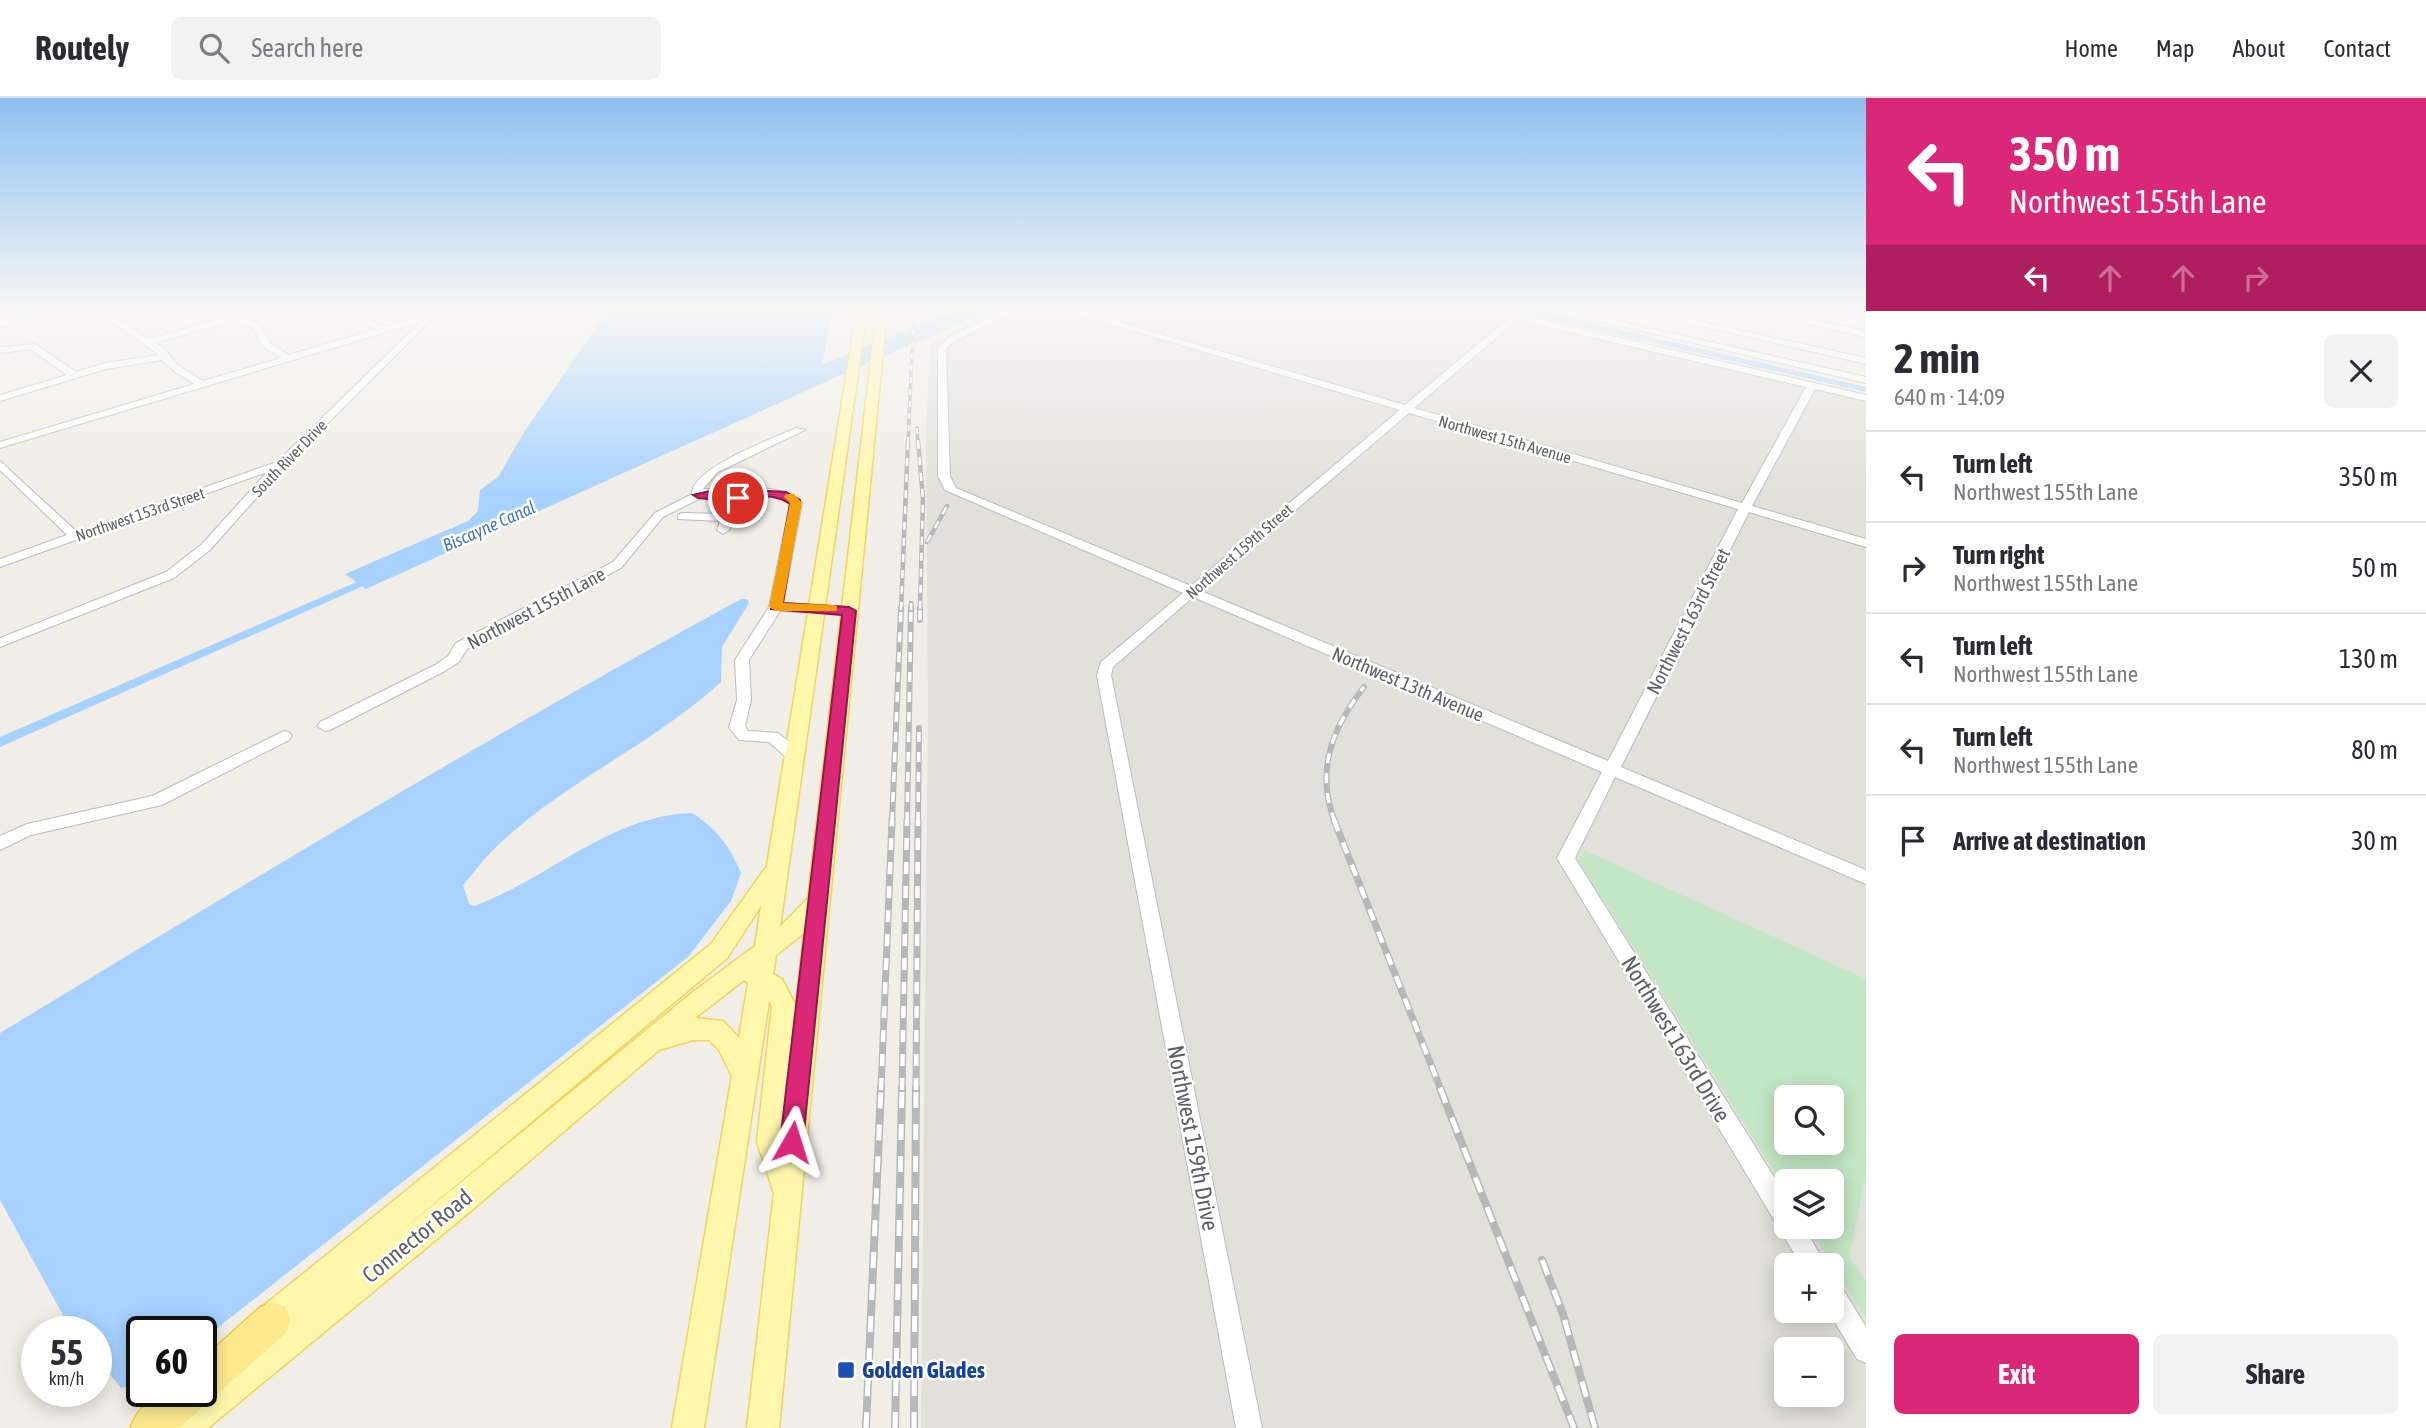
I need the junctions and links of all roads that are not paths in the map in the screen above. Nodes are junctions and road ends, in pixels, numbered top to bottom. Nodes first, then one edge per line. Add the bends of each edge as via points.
1 (68, 371) edge
2 (88, 371) edge
3 (183, 371) edge
4 (244, 371) edge
5 (375, 371) edge
6 (853, 371) edge
7 (875, 371) edge
8 (942, 371) edge
9 (1275, 371) edge
10 (1450, 371) edge
11 (1751, 371) edge
12 (1826, 371) edge
13 (74, 375) junction
14 (1866, 380) edge
15 (201, 384) junction
16 (1812, 385) junction
17 (0, 398) edge
18 (1866, 398) edge
19 (1404, 409) junction
20 (800, 430) dead end
21 (0, 445) edge
22 (0, 464) edge
23 (280, 464) junction
24 (698, 495) junction
25 (1745, 508) junction
26 (682, 517) dead end
27 (723, 530) dead end
28 (75, 536) junction
29 (1866, 543) edge
30 (0, 564) edge
31 (1192, 592) junction
32 (776, 607) junction
33 (816, 609) junction
34 (849, 611) junction
35 (0, 643) edge
36 (325, 726) dead end
37 (284, 736) dead end
38 (794, 755) junction
39 (1611, 771) junction
40 (0, 844) edge
41 (1137, 848) joint
42 (1566, 858) joint
43 (776, 871) junction
44 (1866, 877) edge
45 (817, 903) junction
46 (756, 966) junction
47 (690, 976) junction
48 (651, 1042) junction
49 (745, 1076) junction
50 (786, 1192) junction
51 (1774, 1199) edge
52 (394, 1238) junction
53 (356, 1268) junction
54 (1844, 1314) edge
55 (273, 1320) junction
56 (1866, 1350) edge
57 (217, 1358) edge
58 (217, 1372) edge
59 (155, 1407) edge
60 (174, 1407) edge
61 (129, 1428) edge
62 (149, 1428) edge
63 (182, 1428) edge
64 (688, 1428) edge
65 (762, 1428) edge
66 (1249, 1428) edge

1 - 13 street
2 - 13 street
3 - 15 street
4 - 15 street
5 - 23 street, South River Drive
6 - 33 main road
7 - 34 main road
8 - 31 street, Northwest 13th Avenue via 944,476 951,490
9 - 19 street, Northwest 15th Avenue
10 - 19 street, Northwest 159th Street
11 - 16 street
12 - 14 street
13 - 17 street
15 - 21 street
16 - 18 street
16 - 25 street, Northwest 163rd Street
19 - 25 street, Northwest 15th Avenue
19 - 31 street, Northwest 159th Street
20 - 24 street, Northwest 155th Lane via 714,470 703,479
22 - 28 street
23 - 28 street, Northwest 153rd Street
23 - 35 street, South River Drive via 206,547 170,575
24 - 32 street via 786,495 796,503
24 - 36 street, Northwest 155th Lane via 659,515 617,565 473,639 440,667
25 - 29 street, Northwest 15th Avenue
25 - 39 street, Northwest 163rd Street
26 - 27 street via 724,517
28 - 30 street, Northwest 153rd Street
31 - 39 street, Northwest 13th Avenue
31 - 41 street, Northwest 159th Street via 1106,665 1104,675
32 - 33 street
32 - 38 street via 743,660 744,700 737,727 744,736 773,737
33 - 34 street
33 - 38 main road
34 - 45 main road
37 - 40 street via 156,801 27,830
38 - 43 main road
39 - 42 street, Northwest 163rd Street
39 - 44 street, Northwest 13th Avenue
41 - 66 street, Northwest 159th Drive
42 - 51 street, Northwest 163rd Drive
43 - 46 main road
43 - 47 main road, Connector Road via 719,951
45 - 46 main road, Connector Road
45 - 50 main road
46 - 47 main road
46 - 48 main road, Connector Road
46 - 49 main road
46 - 50 main road via 784,1006 770,1142
47 - 52 main road, Connector Road
48 - 49 main road via 693,1029 714,1029 728,1042
48 - 52 main road, Connector Road
49 - 64 main road
50 - 65 main road
52 - 53 main road, Connector Road
53 - 55 main road, Connector Road
53 - 63 main road, Connector Road
54 - 56 street
55 - 57 main road, Connector Road
55 - 58 highway
59 - 61 main road
60 - 62 highway

